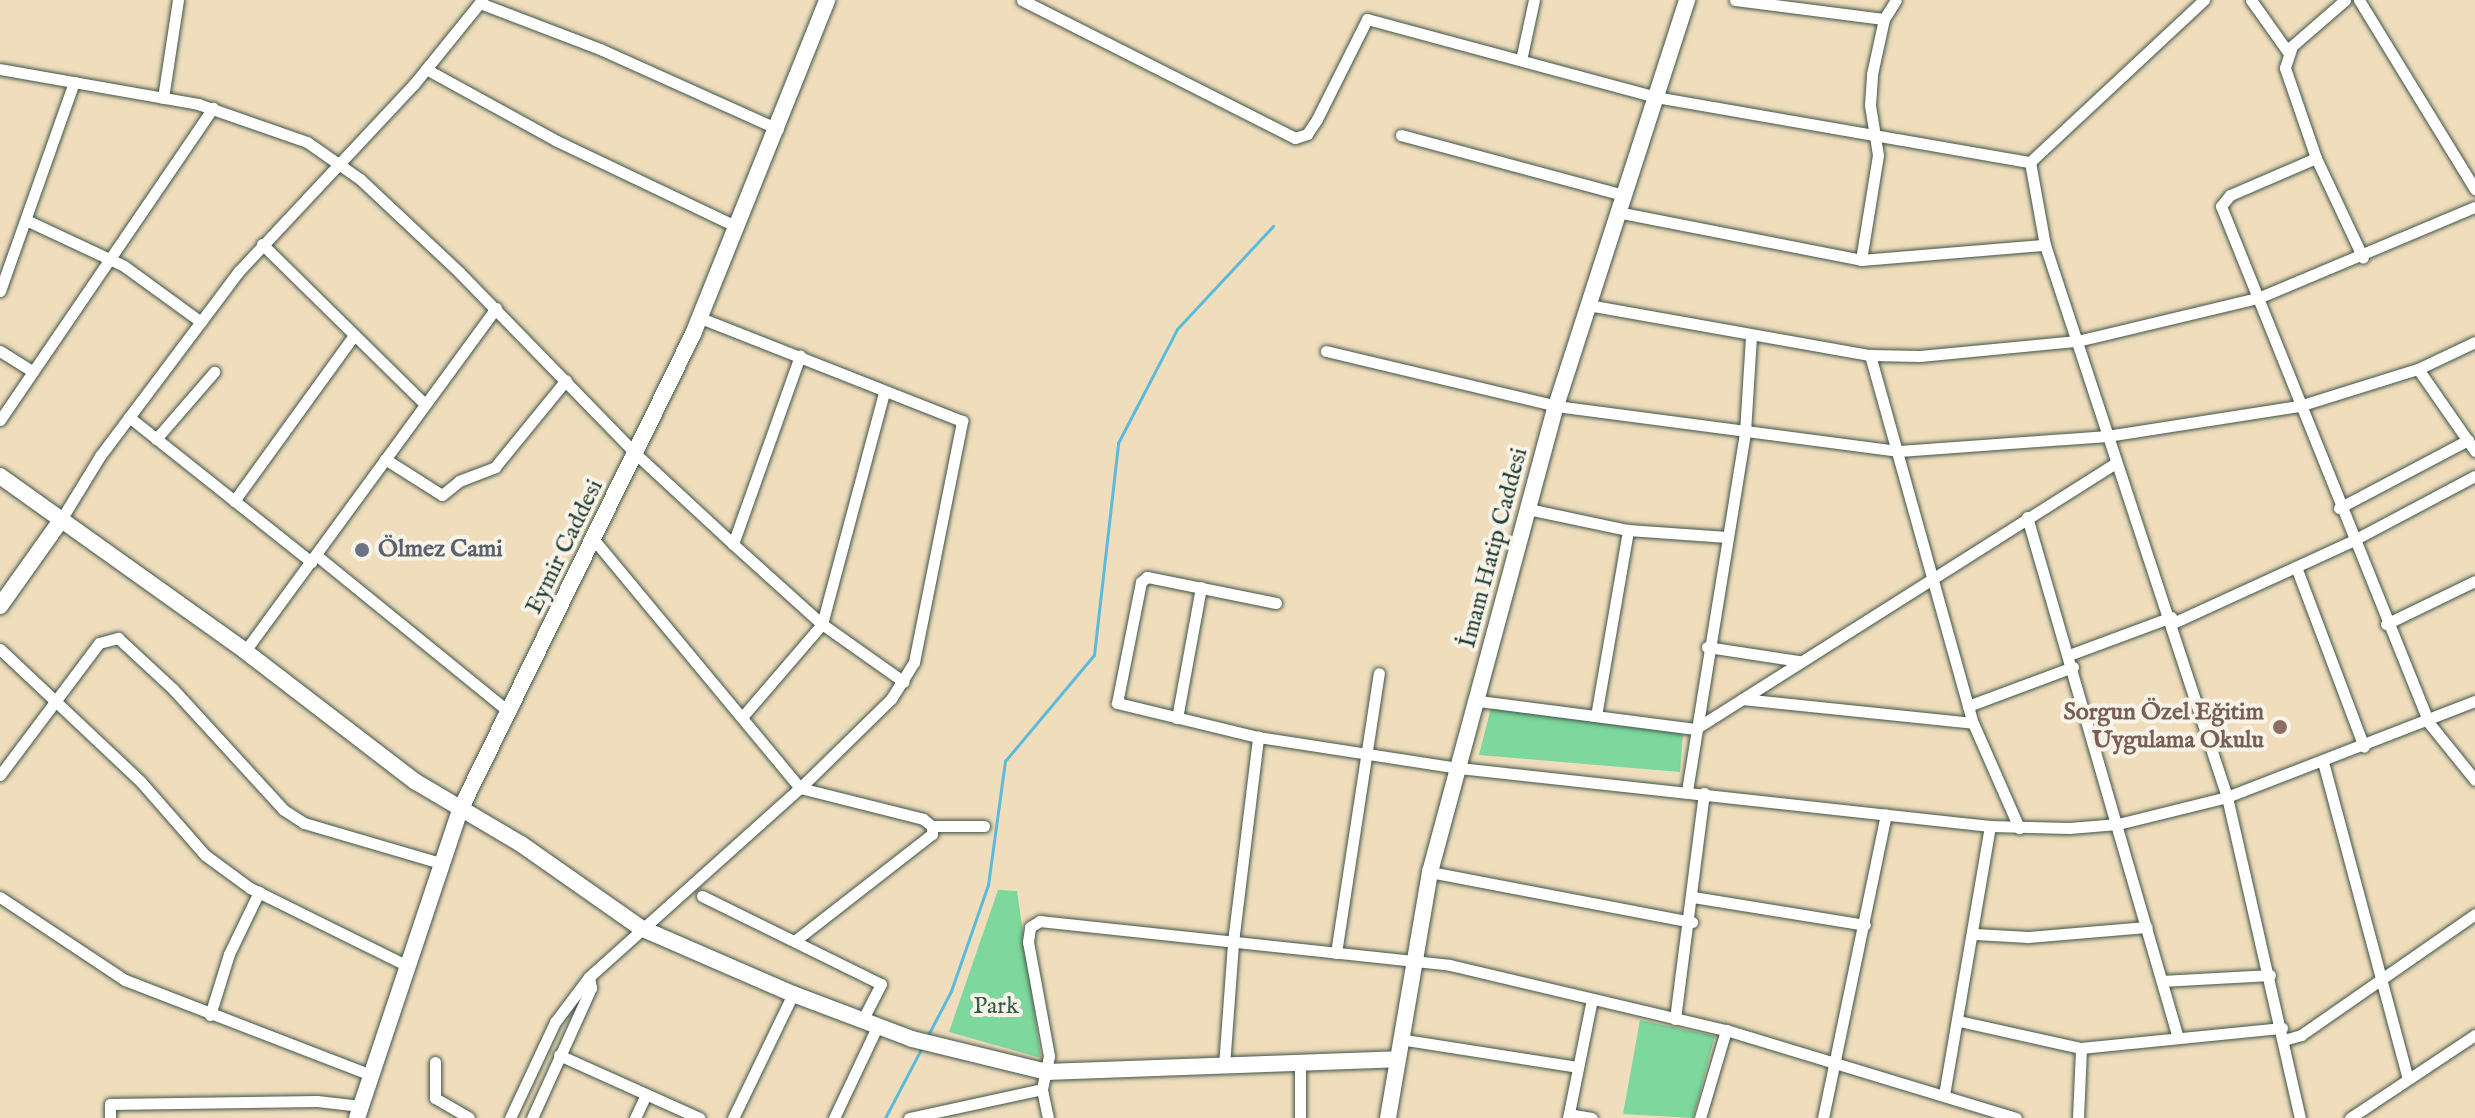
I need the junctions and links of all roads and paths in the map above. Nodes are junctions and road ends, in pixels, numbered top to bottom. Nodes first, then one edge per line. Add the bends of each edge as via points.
1 (178, 0) edge
2 (827, 0) edge
3 (1022, 0) edge
4 (1534, 0) edge
5 (1687, 0) edge
6 (1735, 0) edge
7 (1896, 0) edge
8 (2204, 0) edge
9 (2251, 0) edge
10 (2345, 0) edge
11 (2359, 0) edge
12 (481, 1) edge
13 (1884, 19) junction
14 (2288, 52) junction
15 (1521, 60) junction
16 (0, 69) edge
17 (426, 69) junction
18 (74, 82) junction
19 (1656, 97) junction
20 (163, 98) junction
21 (213, 108) junction
22 (778, 129) junction
23 (1876, 134) junction
24 (1401, 135) dead end
25 (2316, 158) junction
26 (2030, 162) junction
27 (337, 163) junction
28 (2475, 189) edge
29 (1623, 195) junction
30 (2475, 207) edge
31 (1617, 212) junction
32 (26, 220) junction
33 (737, 227) junction
34 (262, 244) junction
35 (2045, 245) junction
36 (2363, 258) junction
37 (108, 259) junction
38 (1861, 260) junction
39 (0, 291) edge
40 (2258, 298) junction
41 (1588, 305) junction
42 (496, 308) junction
43 (700, 318) junction
44 (201, 322) junction
45 (354, 335) junction
46 (1751, 336) junction
47 (2077, 341) junction
48 (2475, 342) edge
49 (0, 351) edge
50 (1326, 351) dead end
51 (1870, 355) junction
52 (800, 356) junction
53 (2418, 369) junction
54 (31, 370) junction
55 (214, 372) dead end
56 (566, 380) junction
57 (884, 392) junction
58 (425, 404) junction
59 (1556, 406) junction
60 (2299, 406) junction
61 (129, 417) junction
62 (0, 420) edge
63 (1745, 432) junction
64 (2107, 436) junction
65 (156, 439) junction
66 (2471, 445) edge
67 (1899, 451) junction
68 (637, 455) junction
69 (385, 459) junction
70 (2114, 464) junction
71 (0, 476) edge
72 (2475, 476) edge
73 (234, 501) junction
74 (2339, 508) junction
75 (1528, 509) junction
76 (2027, 517) junction
77 (59, 523) junction
78 (1628, 530) junction
79 (1727, 537) junction
80 (595, 541) junction
81 (2352, 541) junction
82 (733, 544) junction
83 (313, 558) junction
84 (2296, 567) junction
85 (1935, 573) junction
86 (2475, 581) edge
87 (1201, 587) junction
88 (1276, 603) dead end
89 (0, 606) edge
90 (2172, 620) junction
91 (822, 624) junction
92 (2386, 624) junction
93 (1707, 647) junction
94 (0, 649) edge
95 (245, 651) junction
96 (1799, 661) junction
97 (2071, 661) junction
98 (1379, 673) dead end
99 (904, 682) junction
100 (57, 698) junction
101 (1742, 698) junction
102 (1479, 701) junction
103 (2475, 701) edge
104 (1968, 706) junction
105 (509, 712) junction
106 (743, 716) junction
107 (1596, 716) junction
108 (1177, 718) junction
109 (1973, 723) junction
110 (2429, 723) junction
111 (1695, 729) junction
112 (1258, 737) junction
113 (2364, 747) junction
114 (1363, 755) junction
115 (2323, 762) junction
116 (1459, 768) junction
117 (0, 775) edge
118 (2475, 780) edge
119 (800, 788) junction
120 (1687, 791) junction
121 (1704, 793) junction
122 (2227, 797) junction
123 (461, 808) junction
124 (1886, 814) junction
125 (2118, 824) junction
126 (932, 826) junction
127 (984, 826) dead end
128 (1990, 826) junction
129 (2019, 828) junction
130 (440, 863) junction
131 (1430, 872) junction
132 (259, 892) junction
133 (702, 896) dead end
134 (0, 897) edge
135 (1693, 897) junction
136 (2475, 914) edge
137 (1692, 922) junction
138 (1865, 925) junction
139 (2147, 927) junction
140 (641, 928) junction
141 (1975, 934) junction
142 (796, 940) junction
143 (1233, 942) junction
144 (1336, 953) junction
145 (1412, 959) junction
146 (406, 965) junction
147 (2270, 975) junction
148 (589, 977) junction
149 (2382, 978) junction
150 (2162, 981) junction
151 (793, 994) junction
152 (1592, 999) junction
153 (210, 1015) junction
154 (1675, 1019) junction
155 (1959, 1021) junction
156 (870, 1024) junction
157 (1726, 1030) junction
158 (2283, 1034) junction
159 (2475, 1035) edge
160 (2178, 1038) junction
161 (1399, 1039) junction
162 (2081, 1048) junction
163 (559, 1055) junction
164 (1396, 1059) junction
165 (1300, 1061) junction
166 (1837, 1061) junction
167 (435, 1062) dead end
168 (1224, 1066) junction
169 (1578, 1067) junction
170 (1047, 1072) junction
171 (371, 1075) junction
172 (2408, 1079) junction
173 (1042, 1089) junction
174 (646, 1094) junction
175 (1944, 1095) junction
176 (359, 1112) edge
177 (1568, 1116) edge
178 (110, 1118) edge
179 (469, 1118) edge
180 (510, 1118) edge
181 (532, 1118) edge
182 (635, 1118) edge
183 (699, 1118) edge
184 (733, 1118) edge
185 (834, 1118) edge
186 (909, 1118) edge
187 (1048, 1118) edge
188 (1300, 1118) edge
189 (1388, 1118) edge
190 (1592, 1118) edge
191 (1700, 1118) edge
192 (1823, 1118) edge
193 (2016, 1118) edge
194 (2078, 1118) edge
195 (2300, 1118) edge
196 (2350, 1118) edge

1 - 20 street
2 - 22 street, Eymir Caddesi
3 - 15 street via 1295,138 1307,134 1317,119 1367,19
4 - 15 street
5 - 19 street, İmam Hatip Caddesi
6 - 13 street
7 - 13 street
8 - 26 street
9 - 14 street
10 - 14 street
11 - 28 street
12 - 17 street
12 - 22 street
13 - 23 street via 1870,105
14 - 25 street via 2289,88
15 - 19 street
16 - 18 street
17 - 27 street
17 - 33 street via 557,141
18 - 20 street
18 - 32 street
19 - 23 street
19 - 29 street, İmam Hatip Caddesi
20 - 21 street
21 - 27 street via 307,142
21 - 37 street
22 - 33 street, Eymir Caddesi
23 - 26 street
23 - 38 street via 1878,155
24 - 29 street
25 - 36 street
25 - 40 street via 2222,200
26 - 35 street
27 - 34 street
27 - 42 street
29 - 31 street, İmam Hatip Caddesi
30 - 36 street
31 - 38 street
31 - 41 street, İmam Hatip Caddesi
32 - 37 street
32 - 39 street
33 - 43 street, Eymir Caddesi
34 - 44 street
34 - 45 street
35 - 38 street
35 - 47 street
36 - 40 street
37 - 44 street
37 - 54 street
40 - 47 street
40 - 60 street
41 - 46 street
41 - 59 street, İmam Hatip Caddesi
42 - 56 street
42 - 58 street
43 - 52 street
43 - 68 street, Eymir Caddesi
44 - 61 street
45 - 58 street
45 - 73 street
46 - 51 street
46 - 63 street
47 - 51 street via 1920,356
47 - 64 street
48 - 53 street
49 - 54 street
50 - 59 street
51 - 67 street
52 - 57 street
52 - 82 street
53 - 60 street
53 - 66 street
54 - 62 street
55 - 65 street
56 - 68 street
56 - 69 street via 495,467 459,481 442,495
57 - 91 street
57 - 99 street via 953,415 964,425 914,662
58 - 69 street
59 - 63 street
59 - 75 street, İmam Hatip Caddesi
60 - 64 street
60 - 74 street
61 - 65 street
61 - 77 street
63 - 67 street
63 - 79 street
64 - 67 street
64 - 70 street
65 - 73 street
66 - 74 street
67 - 85 street
68 - 80 street, Eymir Caddesi
68 - 82 street
69 - 83 street
70 - 76 street
70 - 90 street
71 - 77 street
72 - 81 street
73 - 83 street
74 - 81 street
75 - 78 street
75 - 102 street, İmam Hatip Caddesi
76 - 85 street
76 - 97 street
77 - 89 street
77 - 95 street
78 - 79 street
78 - 107 street
79 - 93 street
80 - 105 street, Eymir Caddesi
80 - 106 street
81 - 84 street
81 - 92 street
82 - 91 street
83 - 95 street
83 - 105 street
84 - 90 street
84 - 113 street
85 - 96 street
85 - 104 street
86 - 92 street
87 - 88 street
87 - 108 street
87 - 108 street via 1160,578 1141,582 1117,703
90 - 97 street
90 - 122 street
91 - 99 street
91 - 106 street
92 - 110 street
93 - 96 street
93 - 111 street
94 - 100 street
95 - 123 street via 416,782
96 - 101 street
97 - 104 street
97 - 125 street
98 - 114 street
99 - 119 street
100 - 117 street
100 - 130 street via 99,643 118,638 173,689 284,810 304,823
100 - 132 street via 205,855
101 - 109 street
101 - 111 street
102 - 107 street
102 - 116 street, İmam Hatip Caddesi
103 - 110 street
104 - 109 street
105 - 123 street, Eymir Caddesi
106 - 119 street
107 - 111 street
108 - 112 street
109 - 129 street
110 - 113 street
110 - 118 street
111 - 120 street
112 - 114 street
112 - 143 street
113 - 115 street
114 - 116 street
114 - 144 street
115 - 122 street
115 - 149 street
116 - 120 street
116 - 131 street, İmam Hatip Caddesi
119 - 126 street via 923,819
119 - 140 street
120 - 121 street
121 - 124 street
121 - 135 street
122 - 125 street
122 - 147 street
123 - 130 street, Eymir Caddesi
123 - 140 street
124 - 128 street
124 - 138 street
125 - 129 street
125 - 139 street
126 - 127 street
126 - 142 street via 932,834
128 - 129 street
128 - 141 street
130 - 146 street, Eymir Caddesi
131 - 137 street
131 - 145 street, İmam Hatip Caddesi
132 - 146 street
132 - 153 street via 229,954
133 - 142 street
134 - 153 street via 125,980
135 - 137 street
135 - 138 street
136 - 149 street
137 - 154 street
138 - 166 street
139 - 141 street via 2028,937
139 - 150 street
140 - 148 street
140 - 151 street
141 - 155 street
142 - 156 street via 881,984
143 - 144 street
143 - 168 street
143 - 170 street via 1052,921 1030,927
144 - 145 street
145 - 152 street
145 - 161 street, İmam Hatip Caddesi
146 - 171 street, Eymir Caddesi
147 - 150 street
147 - 158 street
148 - 163 street via 591,988
148 - 180 street via 555,1022
149 - 158 street via 2301,1035
149 - 172 street
150 - 160 street
151 - 156 street
151 - 184 street
152 - 154 street
152 - 169 street
153 - 171 street
154 - 157 street
155 - 162 street
155 - 175 street
156 - 170 street via 943,1049
156 - 185 street
157 - 166 street
157 - 191 street
158 - 160 street
158 - 195 street
159 - 172 street
160 - 162 street
161 - 164 street, İmam Hatip Caddesi
161 - 169 street
162 - 194 street
163 - 174 street
163 - 181 street
164 - 165 street
164 - 189 street, İmam Hatip Caddesi
165 - 168 street
165 - 188 street
166 - 175 street
166 - 192 street
167 - 179 street via 435,1098
168 - 170 street
169 - 177 street
170 - 173 street
171 - 176 street, Eymir Caddesi
172 - 196 street
173 - 186 street
173 - 187 street
174 - 182 street
174 - 183 street
175 - 193 street
176 - 178 street via 317,1101 110,1104
177 - 190 street

